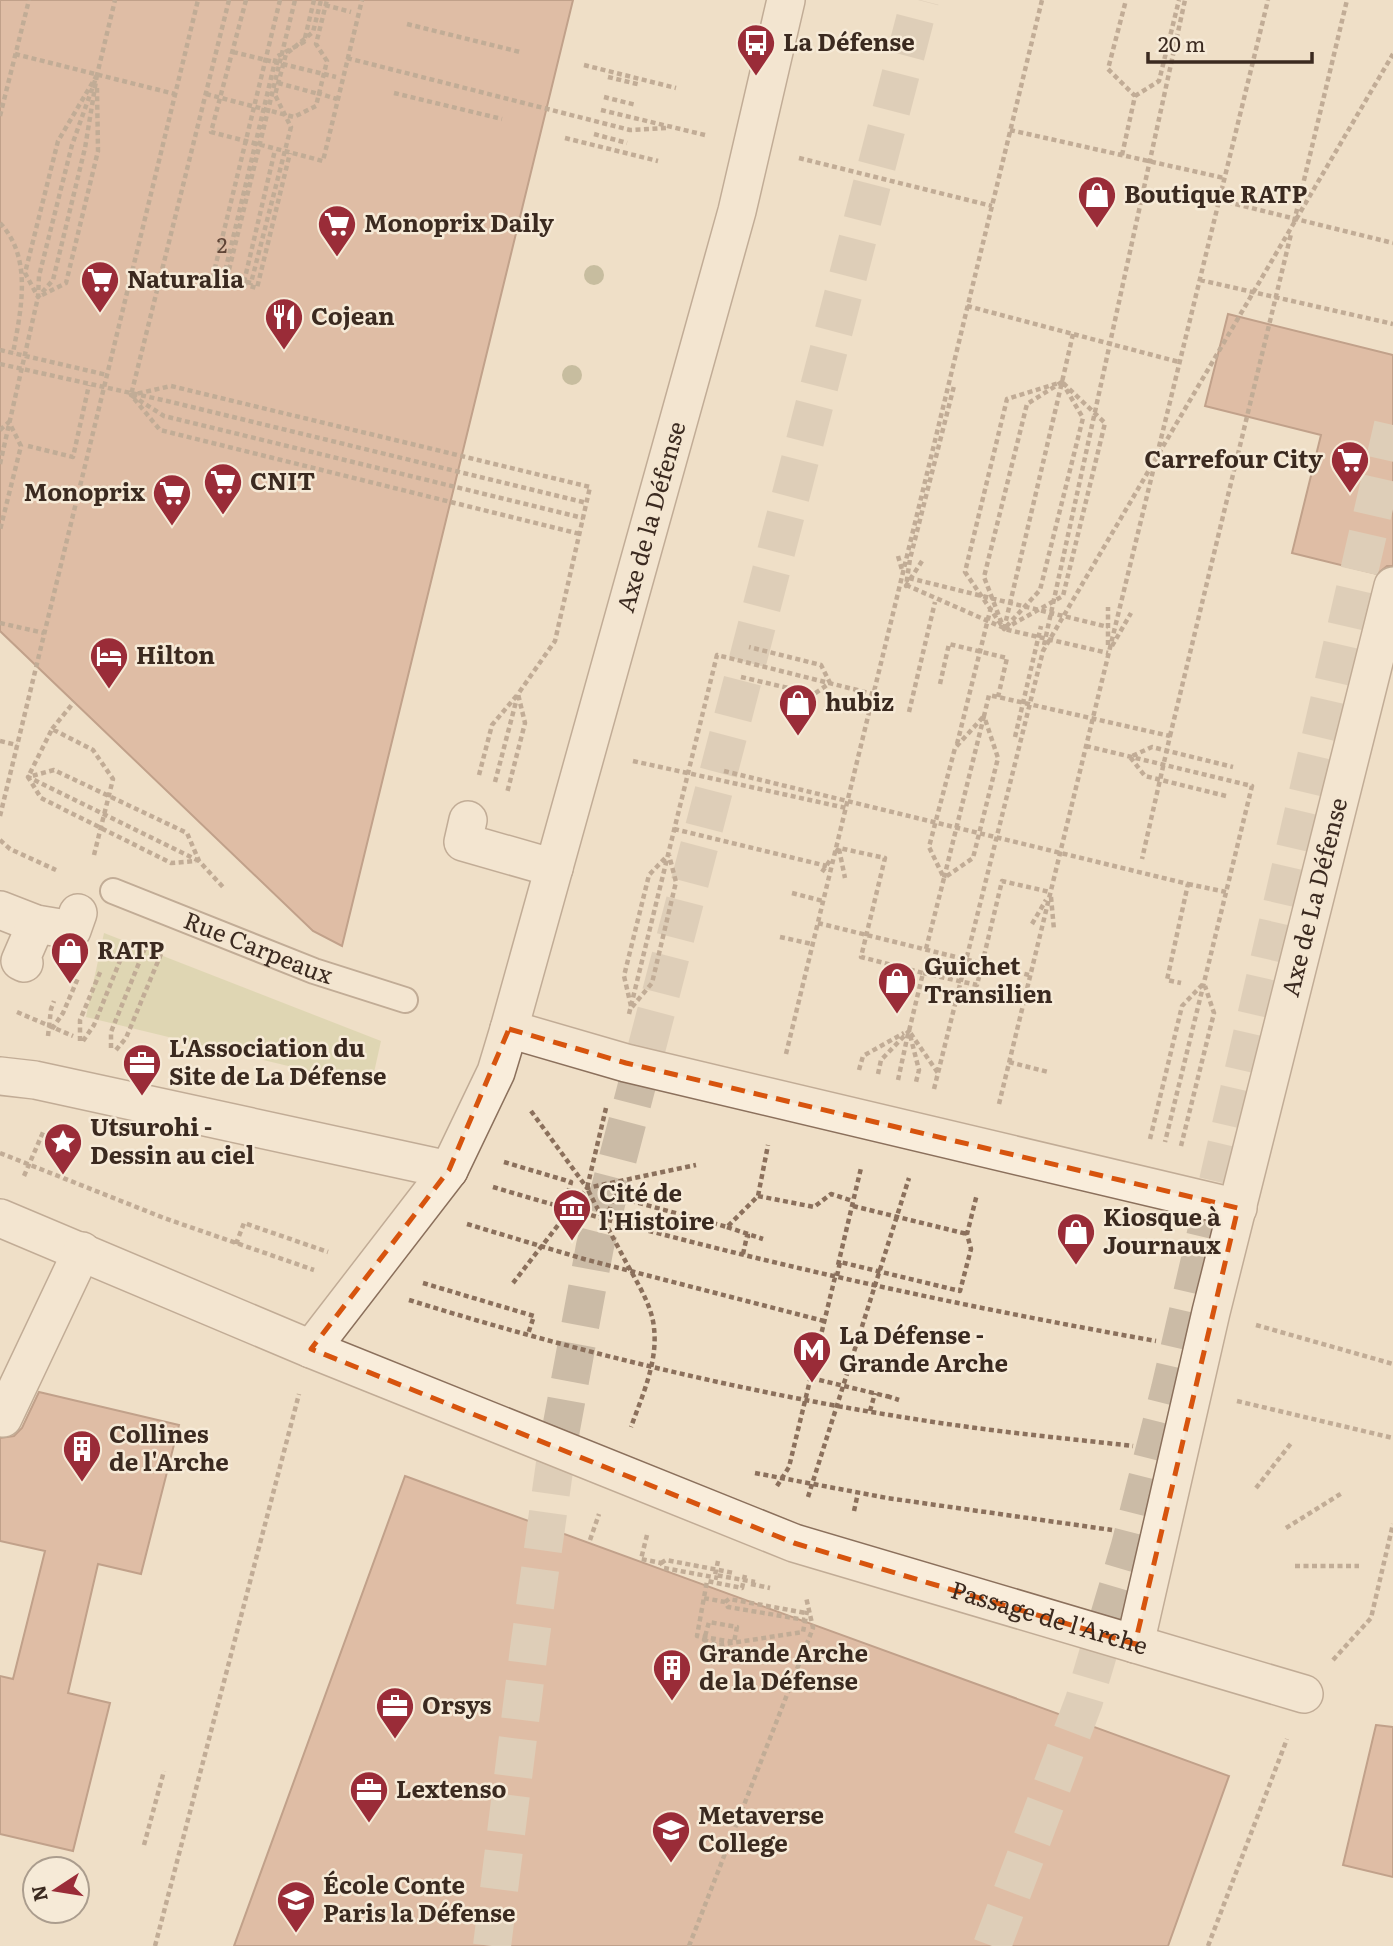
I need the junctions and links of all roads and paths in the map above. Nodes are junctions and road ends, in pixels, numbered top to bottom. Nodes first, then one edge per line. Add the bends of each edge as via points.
1 (29, 0) edge
2 (115, 0) edge
3 (198, 0) edge
4 (229, 0) edge
5 (246, 0) edge
6 (280, 0) edge
7 (295, 0) edge
8 (305, 0) edge
9 (314, 0) edge
10 (321, 0) edge
11 (327, 0) edge
12 (362, 0) edge
13 (786, 0) edge
14 (1041, 0) edge
15 (1125, 0) edge
16 (1179, 0) edge
17 (1185, 0) edge
18 (1268, 0) edge
19 (1347, 0) edge
20 (351, 12) dead end
21 (407, 24) dead end
22 (304, 42) junction
23 (316, 44) junction
24 (268, 50) dead end
25 (233, 52) dead end
26 (520, 52) dead end
27 (281, 53) junction
28 (15, 54) junction
29 (1393, 54) edge
30 (347, 58) junction
31 (584, 65) dead end
32 (283, 66) junction
33 (317, 74) junction
34 (97, 75) junction
35 (324, 75) junction
36 (335, 77) dead end
37 (608, 77) dead end
38 (342, 80) junction
39 (278, 83) junction
40 (641, 85) dead end
41 (676, 88) dead end
42 (313, 92) junction
43 (394, 93) dead end
44 (175, 94) junction
45 (206, 94) junction
46 (319, 94) junction
47 (1135, 96) junction
48 (604, 97) dead end
49 (337, 99) junction
50 (636, 105) dead end
51 (264, 109) junction
52 (601, 110) dead end
53 (0, 116) edge
54 (502, 120) dead end
55 (675, 128) junction
56 (1009, 130) junction
57 (594, 134) dead end
58 (714, 137) dead end
59 (565, 138) dead end
60 (627, 143) dead end
61 (275, 150) junction
62 (290, 153) junction
63 (1122, 155) junction
64 (794, 157) dead end
65 (657, 161) dead end
66 (1224, 178) junction
67 (1219, 200) junction
68 (992, 206) junction
69 (0, 223) edge
70 (1393, 243) edge
71 (1200, 279) junction
72 (226, 280) junction
73 (243, 284) junction
74 (38, 297) junction
75 (967, 306) junction
76 (1393, 324) edge
77 (1073, 334) junction
78 (0, 350) edge
79 (13, 353) junction
80 (1179, 362) junction
81 (0, 364) edge
82 (107, 375) junction
83 (1062, 382) junction
84 (89, 385) junction
85 (954, 386) dead end
86 (131, 395) junction
87 (9, 422) junction
88 (0, 430) edge
89 (1161, 437) dead end
90 (27, 446) dead end
91 (0, 464) edge
92 (586, 503) junction
93 (583, 518) junction
94 (0, 530) edge
95 (580, 534) junction
96 (898, 556) dead end
97 (922, 561) dead end
98 (902, 576) junction
99 (906, 586) junction
100 (1393, 586) edge
101 (993, 598) junction
102 (935, 602) dead end
103 (1108, 607) dead end
104 (1131, 613) dead end
105 (0, 623) edge
106 (1041, 626) dead end
107 (1114, 628) junction
108 (1004, 629) junction
109 (44, 633) junction
110 (749, 647) dead end
111 (979, 651) junction
112 (1043, 651) junction
113 (1108, 654) junction
114 (741, 677) dead end
115 (830, 683) junction
116 (940, 684) dead end
117 (518, 694) junction
118 (873, 694) junction
119 (998, 697) dead end
120 (74, 702) dead end
121 (909, 712) dead end
122 (984, 716) junction
123 (1093, 720) junction
124 (492, 725) dead end
125 (52, 729) junction
126 (1170, 736) junction
127 (1015, 737) dead end
128 (0, 741) edge
129 (17, 745) junction
130 (1085, 746) junction
131 (1130, 757) junction
132 (1233, 766) dead end
133 (724, 771) dead end
134 (28, 777) junction
135 (1226, 796) dead end
136 (0, 816) edge
137 (163, 822) dead end
138 (937, 823) junction
139 (674, 829) junction
140 (484, 834) junction
141 (723, 840) dead end
142 (736, 844) junction
143 (839, 848) junction
144 (10, 849) dead end
145 (0, 851) edge
146 (669, 854) junction
147 (93, 859) dead end
148 (1142, 859) dead end
149 (831, 867) junction
150 (554, 869) junction
151 (822, 873) dead end
152 (845, 878) dead end
153 (944, 878) junction
154 (1188, 884) junction
155 (113, 891) dead end
156 (1050, 892) junction
157 (1226, 892) junction
158 (792, 893) dead end
159 (823, 901) junction
160 (0, 910) edge
161 (78, 913) dead end
162 (818, 923) junction
163 (1032, 924) dead end
164 (36, 925) junction
165 (1054, 930) dead end
166 (780, 937) dead end
167 (129, 940) dead end
168 (812, 944) junction
169 (145, 947) dead end
170 (926, 949) junction
171 (106, 959) dead end
172 (24, 963) dead end
173 (157, 963) dead end
174 (923, 973) junction
175 (1030, 975) junction
176 (1181, 983) dead end
177 (1204, 983) junction
178 (405, 1000) dead end
179 (631, 1007) junction
180 (6, 1008) dead end
181 (63, 1013) dead end
182 (80, 1020) dead end
183 (628, 1020) dead end
184 (509, 1030) junction
185 (909, 1031) junction
186 (50, 1032) dead end
187 (111, 1032) dead end
188 (126, 1038) dead end
189 (87, 1042) dead end
190 (80, 1044) dead end
191 (108, 1051) dead end
192 (120, 1056) dead end
193 (863, 1056) dead end
194 (785, 1060) dead end
195 (881, 1060) dead end
196 (1009, 1062) junction
197 (901, 1066) dead end
198 (919, 1070) dead end
199 (1048, 1072) dead end
200 (940, 1075) dead end
201 (0, 1076) edge
202 (609, 1098) dead end
203 (530, 1109) dead end
204 (996, 1113) dead end
205 (923, 1133) junction
206 (770, 1136) dead end
207 (1147, 1150) dead end
208 (0, 1153) edge
209 (1162, 1154) dead end
210 (864, 1156) dead end
211 (1178, 1158) dead end
212 (494, 1159) dead end
213 (696, 1165) dead end
214 (465, 1177) junction
215 (587, 1188) junction
216 (978, 1188) dead end
217 (758, 1196) junction
218 (853, 1203) junction
219 (564, 1207) junction
220 (1238, 1208) junction
221 (0, 1218) edge
222 (607, 1220) junction
223 (727, 1227) junction
224 (967, 1234) junction
225 (755, 1237) junction
226 (763, 1239) dead end
227 (236, 1244) junction
228 (82, 1251) junction
229 (743, 1254) junction
230 (338, 1255) dead end
231 (324, 1273) dead end
232 (837, 1276) junction
233 (513, 1283) dead end
234 (441, 1288) dead end
235 (398, 1297) dead end
236 (1211, 1312) junction
237 (528, 1334) junction
238 (1156, 1341) dead end
239 (311, 1349) junction
240 (1393, 1364) edge
241 (811, 1378) junction
242 (1194, 1391) junction
243 (890, 1397) junction
244 (900, 1400) dead end
245 (870, 1411) junction
246 (4, 1418) dead end
247 (630, 1428) dead end
248 (1393, 1438) edge
249 (1292, 1441) dead end
250 (1143, 1447) dead end
251 (1256, 1488) dead end
252 (773, 1492) dead end
253 (858, 1493) dead end
254 (1342, 1493) dead end
255 (603, 1502) dead end
256 (861, 1513) dead end
257 (1393, 1524) edge
258 (1286, 1528) dead end
259 (590, 1540) dead end
260 (794, 1543) junction
261 (643, 1546) dead end
262 (747, 1566) dead end
263 (1295, 1566) dead end
264 (1359, 1566) dead end
265 (774, 1588) dead end
266 (804, 1591) dead end
267 (809, 1595) dead end
268 (704, 1598) junction
269 (727, 1603) junction
270 (806, 1613) junction
271 (813, 1628) dead end
272 (1135, 1644) junction
273 (1304, 1694) junction
274 (164, 1771) dead end
275 (144, 1845) dead end
276 (155, 1946) edge
277 (689, 1946) edge
278 (1209, 1946) edge

1 - 28 path
2 - 34 path
3 - 44 path
4 - 45 path
5 - 61 path via 211,132
6 - 24 path
6 - 72 path via 213,276
7 - 27 path
7 - 72 path
8 - 20 path
9 - 22 path
10 - 32 path via 313,32 286,54
11 - 23 path
12 - 30 path
13 - 150 street, Axe de la Défense via 737,211
14 - 56 path
15 - 47 path via 1108,69
16 - 47 path via 1159,82
17 - 112 path
18 - 66 path
19 - 126 path
21 - 26 path
22 - 23 path
22 - 27 path
23 - 35 path via 327,61
25 - 36 path
27 - 51 path via 276,57
28 - 34 path
28 - 53 path
29 - 112 path
30 - 38 path
30 - 55 path via 630,130
31 - 41 path
32 - 33 path
32 - 39 path
33 - 35 path
33 - 38 path
34 - 44 path
34 - 74 path via 72,145 39,276
34 - 74 path via 85,148 53,280
34 - 74 path via 58,141 25,273
34 - 74 path via 98,151 66,283
35 - 46 path
37 - 40 path
38 - 49 path
39 - 42 path
39 - 51 path via 275,95 291,127 251,283 224,276
42 - 46 path
42 - 49 path
43 - 54 path
44 - 82 path
45 - 51 path
45 - 86 path
46 - 51 path via 316,106 294,117
47 - 63 path
48 - 50 path
49 - 62 path via 323,161
52 - 55 path
55 - 58 path
56 - 63 path
56 - 68 path
57 - 60 path
59 - 65 path
61 - 62 path
61 - 73 path
62 - 73 path via 257,288
63 - 66 path
64 - 68 path
66 - 67 path
67 - 70 path
67 - 71 path
68 - 75 path
69 - 79 path via 11,239 22,276 23,301
71 - 76 path
71 - 80 path
72 - 73 path
74 - 87 path
75 - 77 path
75 - 98 path
77 - 80 path
77 - 83 path
78 - 79 path
79 - 82 path
80 - 107 path
81 - 84 path
82 - 109 path
83 - 108 path
83 - 108 path via 1083,418 1040,590
83 - 108 path via 1027,404 984,577
83 - 108 path via 1007,399 965,572
83 - 108 path via 1105,423 1063,596
84 - 86 path
84 - 90 path via 73,457
85 - 99 path
86 - 92 path
86 - 92 path via 171,386 590,487
86 - 93 path via 164,416
86 - 95 path via 160,430
87 - 88 path
87 - 91 path
87 - 94 path via 21,446
89 - 113 path
92 - 93 path
93 - 95 path
95 - 117 path via 555,641
96 - 99 path
97 - 99 path
98 - 101 path
98 - 118 path
99 - 108 path
100 - 220 street, Axe de La Défense
101 - 107 path
101 - 111 path
102 - 121 path
103 - 113 path
104 - 113 path
105 - 109 path
106 - 127 path
107 - 130 path
108 - 113 path
109 - 129 path
110 - 115 path via 821,665
111 - 116 path via 949,644
111 - 119 path via 1007,658
111 - 138 path
112 - 205 path
113 - 123 path
114 - 115 path via 814,694
115 - 118 path
115 - 139 path via 717,655
117 - 124 path
117 - 140 path
117 - 140 path via 525,723
118 - 149 path
120 - 125 path
122 - 123 path via 989,695
122 - 153 path
122 - 153 path via 955,748 929,847
122 - 153 path via 998,758 973,858
123 - 126 path
125 - 134 path
125 - 147 path via 93,750 113,779
126 - 148 path
128 - 129 path
129 - 136 path
130 - 131 path
130 - 175 path
131 - 132 path via 1152,747
131 - 135 path via 1145,776
131 - 157 path via 1251,786
133 - 138 path
134 - 134 path via 41,798 171,863 199,861
134 - 137 path via 54,770
138 - 154 path
139 - 142 path
139 - 146 path
140 - 150 street
141 - 142 path
142 - 149 path
143 - 151 path
143 - 152 path
143 - 174 path via 885,858 861,957
144 - 145 path
146 - 179 path
146 - 179 path via 676,882 652,983
146 - 179 path via 649,875 624,976
149 - 159 path
150 - 184 street, Axe de la Défense
153 - 170 path
154 - 157 path
154 - 176 path via 1167,979
155 - 178 lane, Rue Carpeaux via 314,971
156 - 163 path
156 - 165 path
156 - 174 path via 1002,881 977,985
157 - 177 path
158 - 159 path
159 - 162 path
160 - 164 street
161 - 164 street via 72,930
162 - 168 path
162 - 170 path
164 - 172 street via 20,961
166 - 168 path
167 - 190 path via 94,1026
168 - 194 path
169 - 187 path
170 - 175 path
171 - 182 path
173 - 188 path
174 - 185 path
175 - 196 path
177 - 207 path via 1182,1006
177 - 209 path
177 - 211 path via 1214,1013
179 - 183 path
180 - 189 path
181 - 186 path
184 - 205 street via 626,1063
184 - 214 street, Axe de la Défense
185 - 193 path
185 - 195 path
185 - 197 path
185 - 198 path
185 - 200 path
191 - 192 path
196 - 199 path
196 - 204 path
201 - 214 street via 35,1080
202 - 215 path
203 - 215 path
205 - 220 street
205 - 260 path
206 - 217 path
208 - 227 path
210 - 218 path
212 - 219 path via 571,1182
213 - 215 path
214 - 219 path
214 - 239 street, Axe de la Défense
215 - 233 path
215 - 247 path via 639,1286 654,1327 648,1378
216 - 224 path
217 - 218 path via 814,1207 831,1194
217 - 223 path
218 - 224 path
218 - 241 path
219 - 222 path
220 - 236 street, Axe de La Défense
221 - 228 street, Passage de l'Arche
222 - 223 path via 614,1196
222 - 229 path
223 - 225 path
224 - 232 path via 971,1249 960,1291 840,1262
225 - 226 path
225 - 229 path via 747,1236
227 - 230 path via 244,1223
227 - 231 path
228 - 239 street, Passage de l'Arche
228 - 246 street
229 - 232 path
232 - 238 path
234 - 237 path via 534,1316
235 - 237 path
236 - 240 path
236 - 242 street, Axe de La Défense
237 - 245 path via 743,1387
239 - 260 street, Passage de l'Arche
239 - 276 path
241 - 243 path
241 - 252 path via 789,1467
242 - 248 path
242 - 272 street, Axe de La Défense
243 - 244 path
243 - 245 path via 875,1393
245 - 250 path
249 - 251 path
253 - 256 path via 853,1511
254 - 258 path
255 - 259 path
257 - 273 path via 1371,1618
260 - 272 street, Passage de l'Arche
261 - 265 path via 641,1559
262 - 268 path via 743,1588 706,1581
263 - 264 path
266 - 268 path via 811,1592 803,1632 718,1645 704,1640 706,1631 709,1622 737,1627 734,1642 707,1637 697,1636
267 - 270 path
268 - 269 path
269 - 270 path
269 - 270 path via 804,1621
271 - 277 path
272 - 273 street, Passage de l'Arche
273 - 278 path
274 - 275 path

